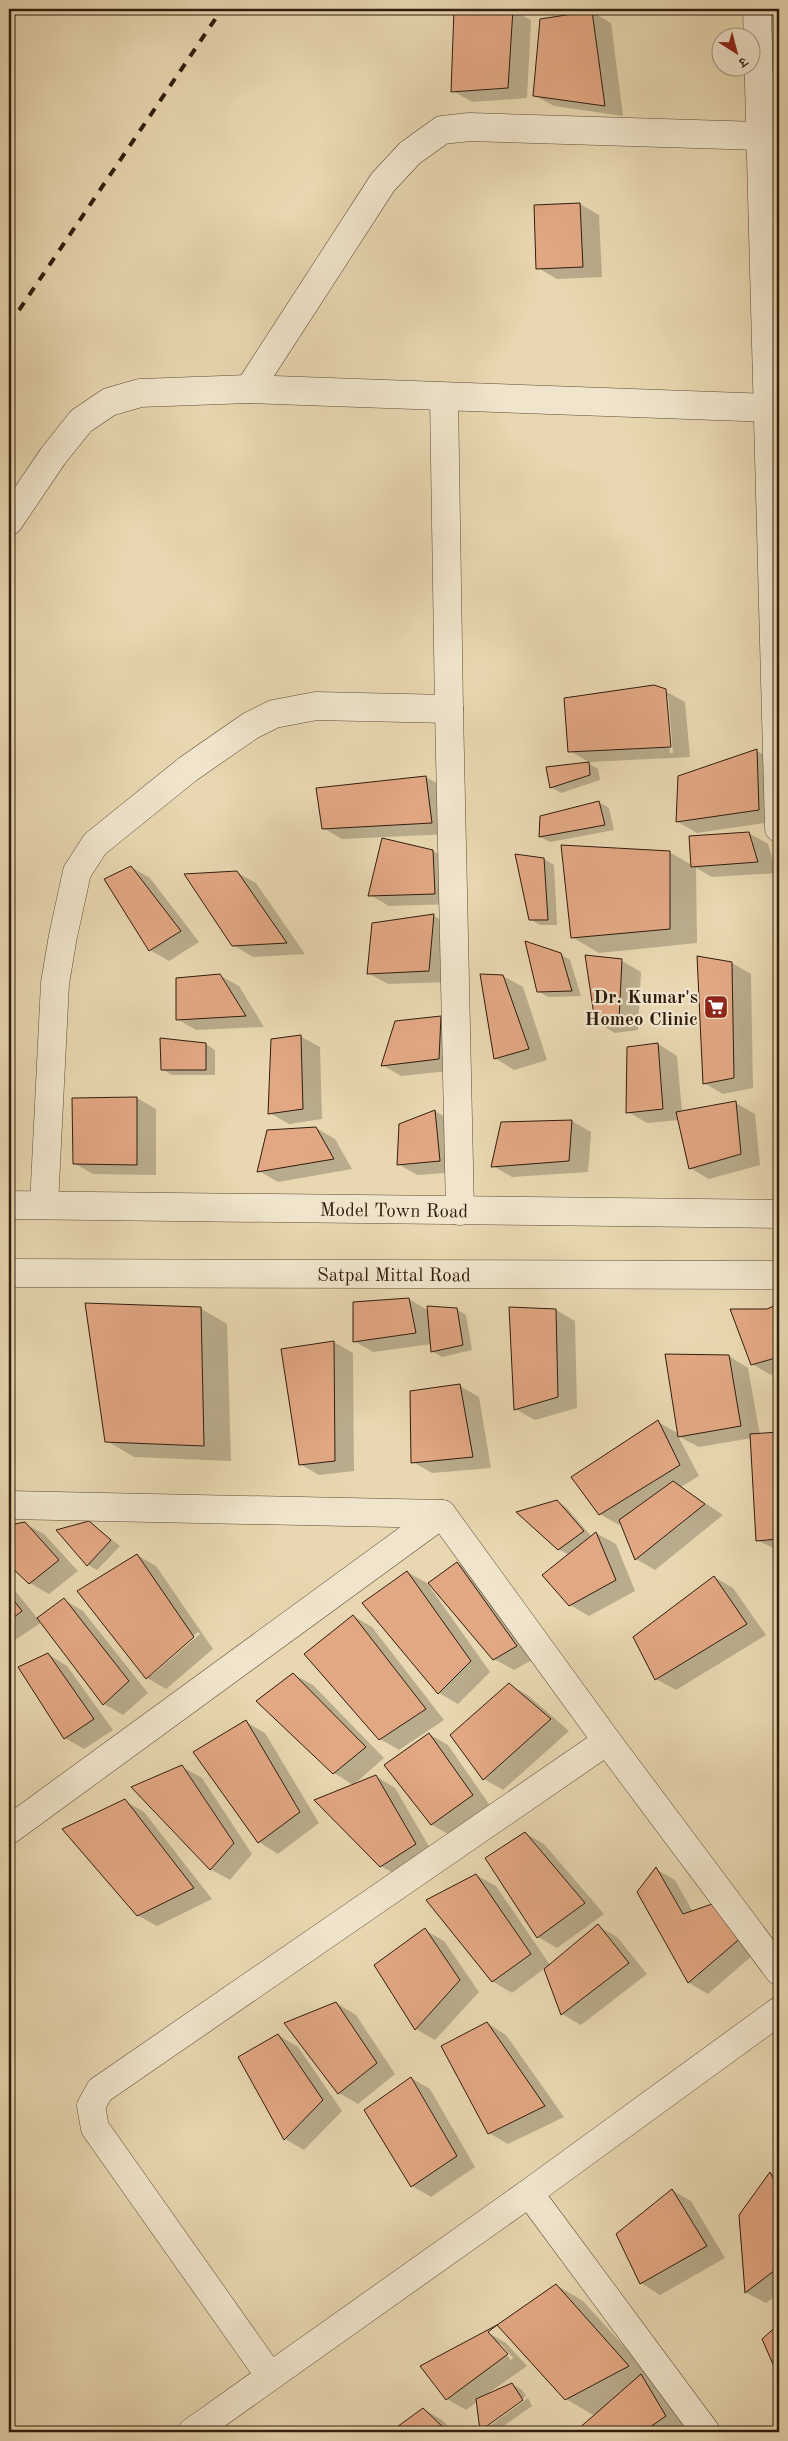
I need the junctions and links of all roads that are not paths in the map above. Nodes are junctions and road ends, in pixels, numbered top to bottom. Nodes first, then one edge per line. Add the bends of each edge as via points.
1 (757, 9) edge
2 (760, 136) junction
3 (249, 390) junction
4 (444, 396) junction
5 (768, 408) junction
6 (9, 521) edge
7 (449, 709) junction
8 (779, 828) edge
9 (9, 1205) edge
10 (44, 1205) junction
11 (460, 1211) junction
12 (779, 1214) edge
13 (9, 1273) edge
14 (779, 1275) edge
15 (9, 1505) edge
16 (442, 1514) junction
17 (607, 1741) junction
18 (9, 1830) edge
19 (779, 1971) edge
20 (779, 2011) edge
21 (529, 2193) junction
22 (270, 2376) junction
23 (192, 2432) edge
24 (706, 2432) edge

1 - 2 street
2 - 3 street via 470,127 442,130 410,153 383,182
2 - 5 street
3 - 4 street
3 - 6 street via 140,393 109,402 81,420
4 - 5 street
4 - 7 street
5 - 8 street
7 - 10 street via 316,706 274,714 250,726 188,769 95,844 77,872 55,983
7 - 11 street
9 - 10 street, Model Town Road
10 - 11 street, Model Town Road
11 - 12 street, Model Town Road
13 - 14 street, Satpal Mittal Road
15 - 16 street
16 - 17 street
16 - 18 street
17 - 19 street
17 - 22 street via 100,2090 91,2106 95,2128
20 - 21 street
21 - 22 street
21 - 24 street
22 - 23 street

